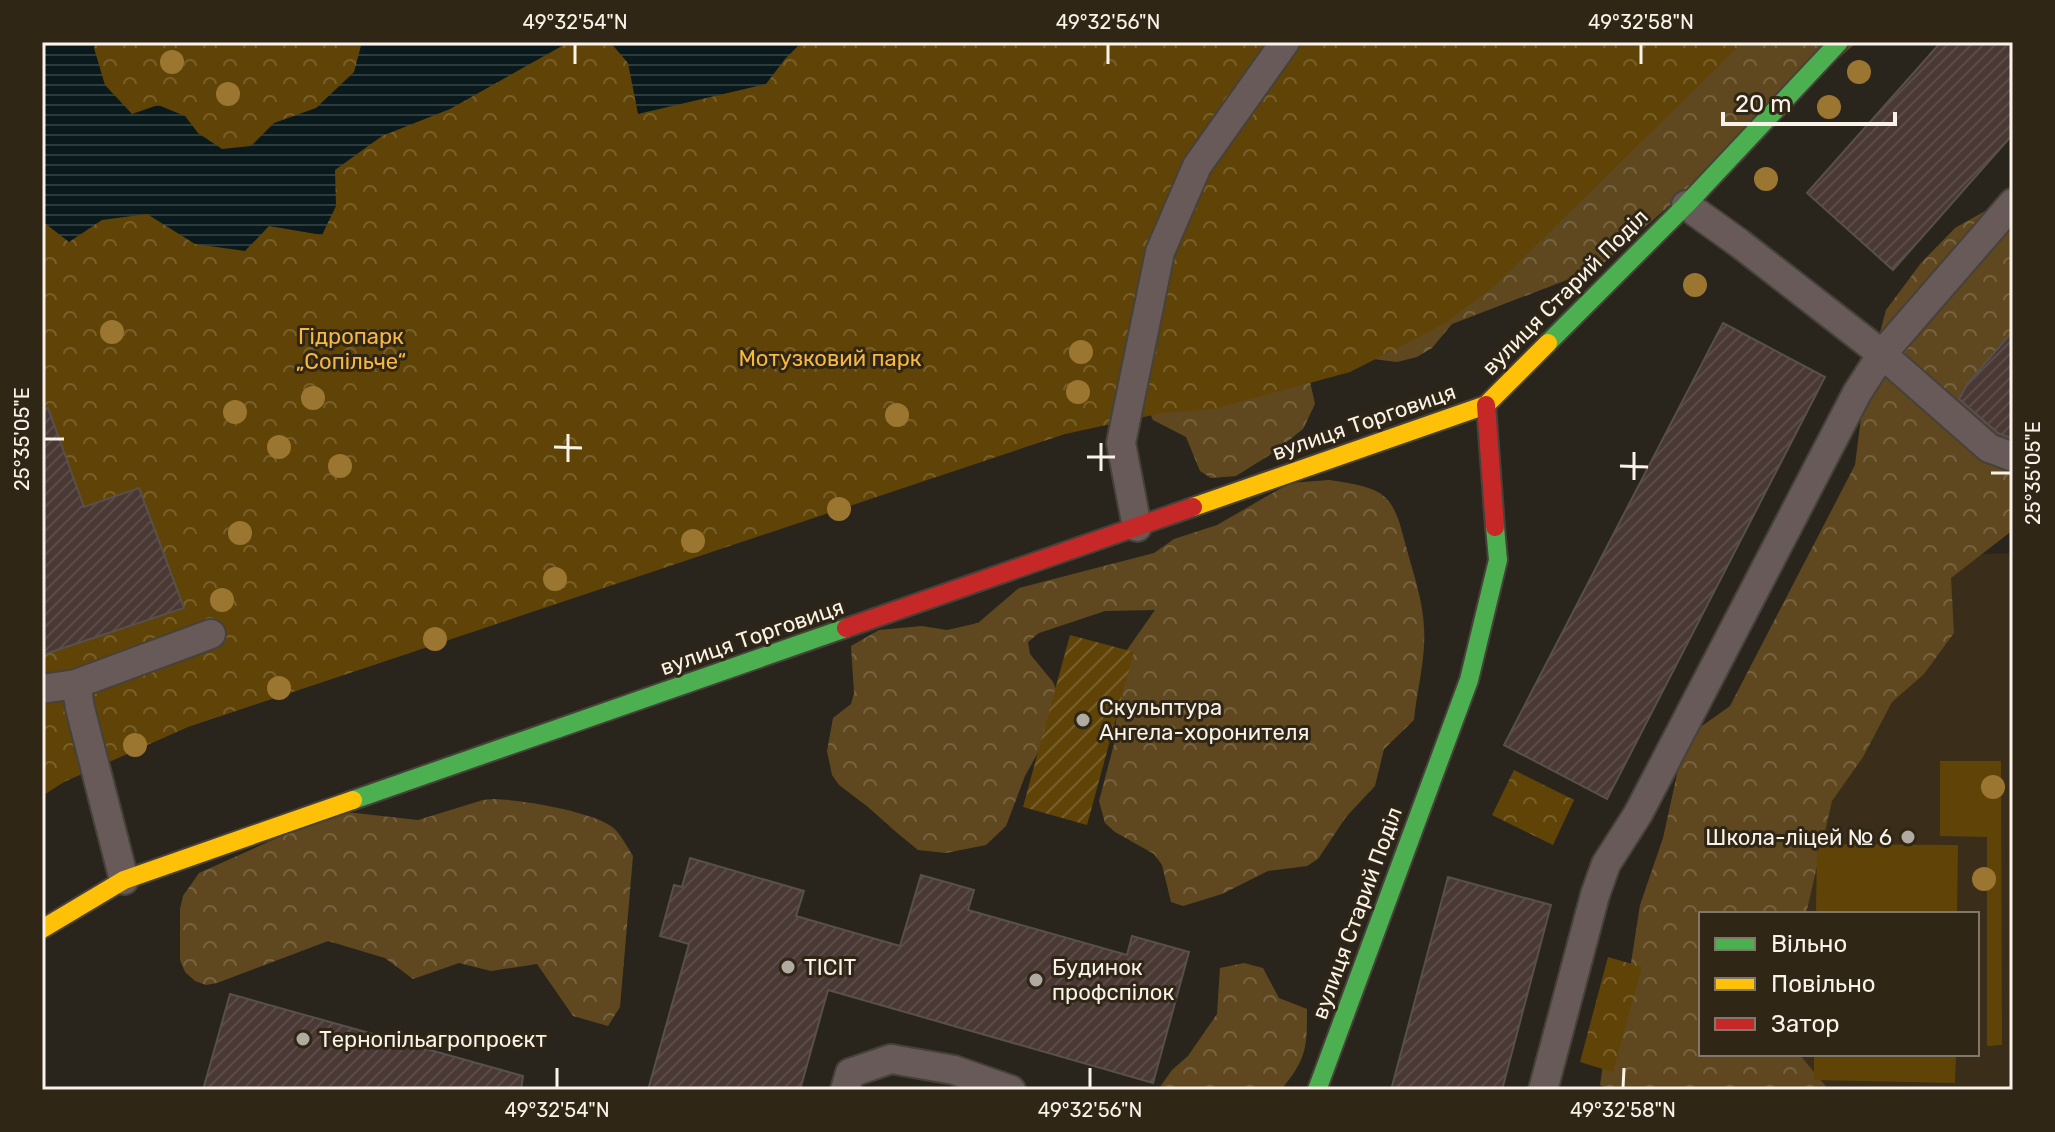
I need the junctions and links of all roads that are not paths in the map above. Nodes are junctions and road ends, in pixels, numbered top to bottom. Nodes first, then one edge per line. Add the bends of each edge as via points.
1 (1285, 42) edge
2 (1839, 42) edge
3 (2013, 203) edge
4 (1686, 205) junction
5 (1882, 354) junction
6 (1486, 405) junction
7 (2013, 457) edge
8 (1137, 527) junction
9 (211, 634) dead end
10 (76, 684) junction
11 (42, 689) edge
12 (124, 880) junction
13 (42, 929) edge
14 (845, 1090) edge
15 (1011, 1090) edge
16 (1317, 1090) edge
17 (1543, 1090) edge

1 - 8 lane via 1197,166 1160,252 1121,443
2 - 4 main road, вулиця Старий Поділ
3 - 5 lane
4 - 5 lane
4 - 6 main road, вулиця Старий Поділ
5 - 7 lane via 1989,448
5 - 17 lane via 1638,814 1606,864
6 - 8 main road, вулиця Торговиця
6 - 16 main road, вулиця Старий Поділ via 1498,560 1469,680
8 - 12 main road, вулиця Торговиця
9 - 10 lane
10 - 11 lane
10 - 12 lane
12 - 13 main road, вулиця Торговиця
14 - 15 lane via 850,1073 891,1059 954,1070

